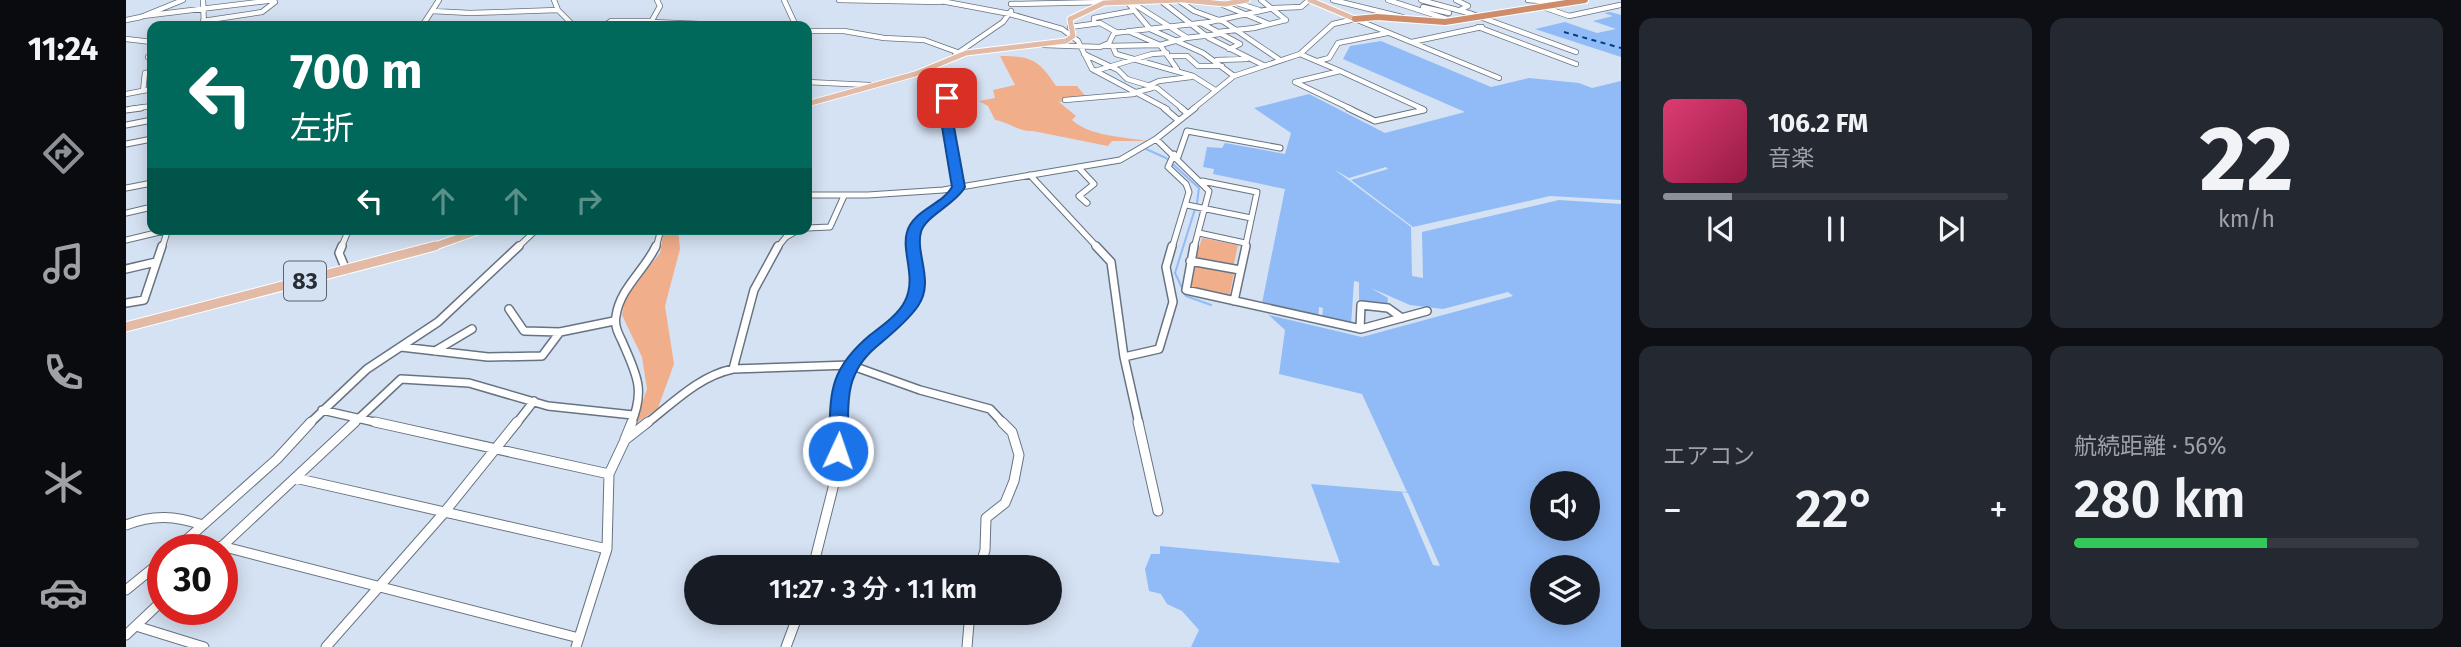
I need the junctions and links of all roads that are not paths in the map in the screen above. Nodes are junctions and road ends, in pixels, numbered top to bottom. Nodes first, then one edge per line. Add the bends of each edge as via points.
1 (183, 0) edge
2 (203, 0) edge
3 (267, 0) edge
4 (439, 0) edge
5 (554, 0) edge
6 (657, 0) edge
7 (785, 0) edge
8 (839, 0) edge
9 (1182, 0) edge
10 (1211, 0) edge
11 (1228, 0) edge
12 (1247, 0) edge
13 (1261, 0) edge
14 (1309, 0) edge
15 (1333, 0) edge
16 (1421, 0) edge
17 (1456, 0) edge
18 (1528, 0) edge
19 (1585, 0) edge
20 (1604, 0) edge
21 (939, 1) edge
22 (1117, 1) edge
23 (1150, 1) edge
24 (1161, 1) edge
25 (1386, 1) edge
26 (1011, 2) edge
27 (1440, 2) dead end
28 (1567, 2) edge
29 (1093, 3) edge
30 (1218, 3) junction
31 (1237, 3) junction
32 (1358, 3) edge
33 (1132, 4) junction
34 (1620, 5) edge
35 (1543, 6) junction
36 (1408, 7) junction
37 (1274, 8) junction
38 (203, 10) junction
39 (558, 10) junction
40 (1392, 10) junction
41 (1461, 10) junction
42 (432, 11) junction
43 (1132, 11) junction
44 (1259, 11) junction
45 (1400, 12) junction
46 (1449, 13) dead end
47 (1010, 14) junction
48 (1244, 14) junction
49 (1345, 14) junction
50 (1487, 15) junction
51 (143, 16) junction
52 (1478, 17) junction
53 (1355, 19) junction
54 (126, 20) edge
55 (1218, 20) junction
56 (1413, 20) junction
57 (203, 21) edge
58 (218, 21) edge
59 (425, 21) edge
60 (569, 21) edge
61 (652, 21) edge
62 (794, 21) edge
63 (1427, 21) junction
64 (1453, 21) junction
65 (1279, 22) junction
66 (1094, 23) junction
67 (1200, 23) junction
68 (1186, 24) junction
69 (1270, 24) junction
70 (1497, 24) junction
71 (1166, 26) junction
72 (1070, 27) junction
73 (1478, 27) junction
74 (1150, 29) junction
75 (1238, 30) junction
76 (812, 31) edge
77 (1127, 31) junction
78 (1116, 32) junction
79 (1219, 33) junction
80 (1388, 33) junction
81 (1073, 36) junction
82 (1204, 36) junction
83 (1186, 38) junction
84 (126, 39) edge
85 (147, 41) edge
86 (1174, 42) junction
87 (1412, 42) junction
88 (1044, 45) junction
89 (1160, 45) junction
90 (1104, 46) junction
91 (1112, 47) junction
92 (1229, 49) junction
93 (1083, 51) junction
94 (1576, 52) dead end
95 (956, 54) junction
96 (1169, 54) junction
97 (1300, 54) junction
98 (1247, 59) junction
99 (1280, 60) junction
100 (1216, 61) junction
101 (1318, 61) junction
102 (1132, 62) junction
103 (1576, 64) dead end
104 (1263, 65) junction
105 (1198, 66) junction
106 (1222, 66) junction
107 (1114, 67) junction
108 (1177, 69) junction
109 (926, 70) junction
110 (1095, 71) junction
111 (1340, 71) junction
112 (147, 73) edge
113 (1234, 76) junction
114 (1194, 77) junction
115 (1499, 78) dead end
116 (812, 82) edge
117 (869, 85) junction
118 (1150, 85) junction
119 (143, 90) junction
120 (147, 90) edge
121 (1215, 90) junction
122 (126, 93) edge
123 (1133, 93) junction
124 (1065, 100) dead end
125 (812, 102) edge
126 (147, 107) edge
127 (126, 110) edge
128 (1187, 113) junction
129 (1178, 120) junction
130 (147, 121) edge
131 (126, 125) edge
132 (1156, 139) junction
133 (147, 140) edge
134 (126, 144) edge
135 (1280, 148) dead end
136 (1175, 156) junction
137 (1078, 167) junction
138 (1030, 175) junction
139 (1201, 181) junction
140 (147, 184) edge
141 (959, 187) junction
142 (126, 188) edge
143 (812, 195) edge
144 (844, 196) junction
145 (1087, 203) dead end
146 (1198, 207) junction
147 (147, 208) edge
148 (126, 213) edge
149 (1251, 218) junction
150 (812, 228) edge
151 (1199, 233) junction
152 (147, 235) edge
153 (166, 235) edge
154 (346, 235) edge
155 (461, 235) edge
156 (466, 235) edge
157 (531, 235) edge
158 (659, 235) edge
159 (786, 235) edge
160 (126, 240) edge
161 (447, 242) junction
162 (1245, 243) junction
163 (1191, 261) junction
164 (156, 262) junction
165 (126, 269) edge
166 (346, 270) junction
167 (1240, 270) junction
168 (1234, 301) junction
169 (126, 303) edge
170 (509, 309) dead end
171 (1427, 311) dead end
172 (1402, 318) junction
173 (614, 321) junction
174 (126, 327) edge
175 (472, 329) dead end
176 (1360, 329) junction
177 (559, 332) junction
178 (400, 347) junction
179 (435, 351) junction
180 (1124, 357) junction
181 (850, 365) junction
182 (733, 369) junction
183 (534, 401) junction
184 (322, 410) junction
185 (633, 415) junction
186 (358, 419) junction
187 (625, 440) junction
188 (496, 449) junction
189 (609, 474) junction
190 (295, 478) junction
191 (1158, 511) dead end
192 (443, 514) junction
193 (126, 525) edge
194 (202, 525) junction
195 (192, 534) edge
196 (235, 534) edge
197 (607, 549) junction
198 (238, 552) edge
199 (816, 555) edge
200 (984, 555) edge
201 (147, 573) edge
202 (378, 587) junction
203 (126, 590) edge
204 (147, 615) edge
205 (794, 625) edge
206 (969, 625) edge
207 (136, 626) junction
208 (126, 635) edge
209 (578, 643) edge
210 (204, 647) edge
211 (326, 647) edge
212 (786, 647) edge
213 (967, 647) edge

1 - 51 street
2 - 38 street
3 - 38 street
3 - 58 street via 275,2 262,12
4 - 42 street
5 - 39 street
6 - 61 street via 660,6
7 - 62 street
8 - 21 street
9 - 24 main road
9 - 30 main road
9 - 55 street via 1194,11
10 - 30 street
11 - 31 street
12 - 31 main road
13 - 37 street
14 - 37 street via 1301,7
14 - 49 main road
15 - 32 street
16 - 41 street
17 - 41 street via 1468,5
18 - 28 street
19 - 28 highway
20 - 34 street
21 - 47 street
22 - 29 main road
22 - 33 main road
23 - 24 main road
23 - 33 main road
24 - 68 street
25 - 36 street
26 - 29 street
26 - 47 street
27 - 41 street
28 - 35 highway
29 - 72 main road via 1070,19
30 - 31 main road
30 - 48 street
31 - 44 street
32 - 40 street
32 - 49 street
32 - 56 street
33 - 43 street
33 - 71 street via 1151,12
34 - 35 street via 1569,16
35 - 50 highway
36 - 40 street
36 - 45 street
36 - 46 street
36 - 64 street
37 - 44 street
37 - 65 street via 1286,19
38 - 51 street
38 - 57 street
39 - 42 street
39 - 60 street
40 - 45 street
41 - 52 street
42 - 59 street
43 - 66 street via 1094,18
43 - 74 street
44 - 48 street
44 - 65 street
45 - 63 street
47 - 81 street
47 - 95 street
48 - 55 street
48 - 69 street
49 - 53 main road
50 - 52 highway
50 - 70 street via 1506,23
51 - 54 street
52 - 64 highway
52 - 70 street
53 - 56 highway
53 - 80 street
53 - 97 street via 1333,24
55 - 67 street
55 - 75 street
56 - 63 highway
63 - 64 highway
65 - 69 street
66 - 72 street
66 - 78 street
67 - 68 street
67 - 79 street
68 - 71 street
68 - 82 street
69 - 75 street
70 - 73 street
70 - 94 street
71 - 74 street
71 - 83 street
72 - 81 main road
73 - 87 street
73 - 103 street
74 - 77 street
74 - 86 street
75 - 79 street
75 - 99 street
76 - 95 street via 919,39
77 - 78 street
77 - 89 street
78 - 90 street
79 - 82 street
79 - 92 street via 1240,44
80 - 87 street
80 - 101 street via 1342,41 1329,58
81 - 88 main road
81 - 93 street
82 - 83 street
82 - 92 street
83 - 86 street
84 - 85 street
86 - 89 street
86 - 100 street
87 - 115 street
88 - 93 street
88 - 95 main road
89 - 91 street
89 - 96 street
90 - 91 street
90 - 93 street
91 - 102 street
92 - 98 street
93 - 107 street
93 - 110 street
95 - 109 main road
96 - 102 street via 1152,54
96 - 105 street via 1187,56
96 - 108 street
97 - 99 street
97 - 101 street
98 - 100 street
98 - 104 street
99 - 104 street
100 - 106 street
101 - 111 street
102 - 107 street
102 - 108 street
104 - 113 street
105 - 106 street
105 - 114 street
106 - 113 street
107 - 110 street
107 - 118 street via 1127,79
108 - 114 street
109 - 117 main road
109 - 141 street via 932,89 948,99
110 - 123 street
111 - 111 street via 1352,77 1424,110 1375,121 1295,82
112 - 119 street
113 - 121 street
114 - 118 street
114 - 121 street
116 - 117 street
117 - 125 main road
118 - 123 street via 1152,88
118 - 128 street
119 - 120 street
119 - 122 street
121 - 128 street
123 - 124 street
123 - 129 street via 1170,111
126 - 127 street
128 - 129 street
129 - 132 street
130 - 131 street
132 - 136 street
132 - 137 street via 1120,160
133 - 134 street
135 - 136 street via 1187,131
136 - 139 street
136 - 146 street via 1168,167 1189,189
137 - 138 street
137 - 145 street via 1094,184 1079,196
138 - 141 street
138 - 180 street via 1111,262
139 - 146 street via 1209,191
139 - 149 street via 1257,192
140 - 142 street
141 - 144 street
141 - 181 street via 920,221 913,233 918,282 912,303
143 - 144 street
144 - 150 street via 831,227
146 - 149 street
146 - 151 street
146 - 180 street via 1167,263 1173,302 1159,349
147 - 148 street
149 - 162 street
151 - 162 street
151 - 163 street
152 - 160 street
153 - 164 street
154 - 166 street via 339,253
155 - 161 street
156 - 161 main road, 83
157 - 178 street via 438,322
158 - 173 street via 650,261 621,296
159 - 182 street via 762,270 741,324
161 - 166 main road, 83
162 - 167 street
163 - 167 street
163 - 168 street via 1186,290
164 - 165 street
164 - 169 street via 144,300
166 - 174 main road, 83
167 - 168 street
168 - 176 street
170 - 177 street via 524,331
171 - 172 street
172 - 176 street
172 - 176 street via 1388,308 1367,303 1362,305
173 - 177 street
173 - 185 street via 637,370 640,396
175 - 179 street
177 - 179 street via 542,356 488,357
178 - 179 street
178 - 184 street via 378,360
180 - 191 street
181 - 182 street
181 - 199 street via 841,389 836,468
181 - 200 street via 990,409 1012,432 1018,445 1018,468 1005,503 986,519
182 - 187 street via 701,381
183 - 185 street
183 - 186 street via 469,383 401,379
183 - 188 street
184 - 186 street
184 - 194 street via 277,458
185 - 187 street
186 - 188 street
186 - 190 street
187 - 189 street
188 - 189 street
188 - 192 street
189 - 197 street
190 - 192 street
190 - 196 street
192 - 197 street
192 - 202 street
193 - 194 street via 169,514
194 - 195 street
197 - 209 street
198 - 202 street
201 - 203 street
202 - 209 street
202 - 211 street
204 - 207 street
205 - 212 street
206 - 213 street
207 - 208 street
207 - 210 street

